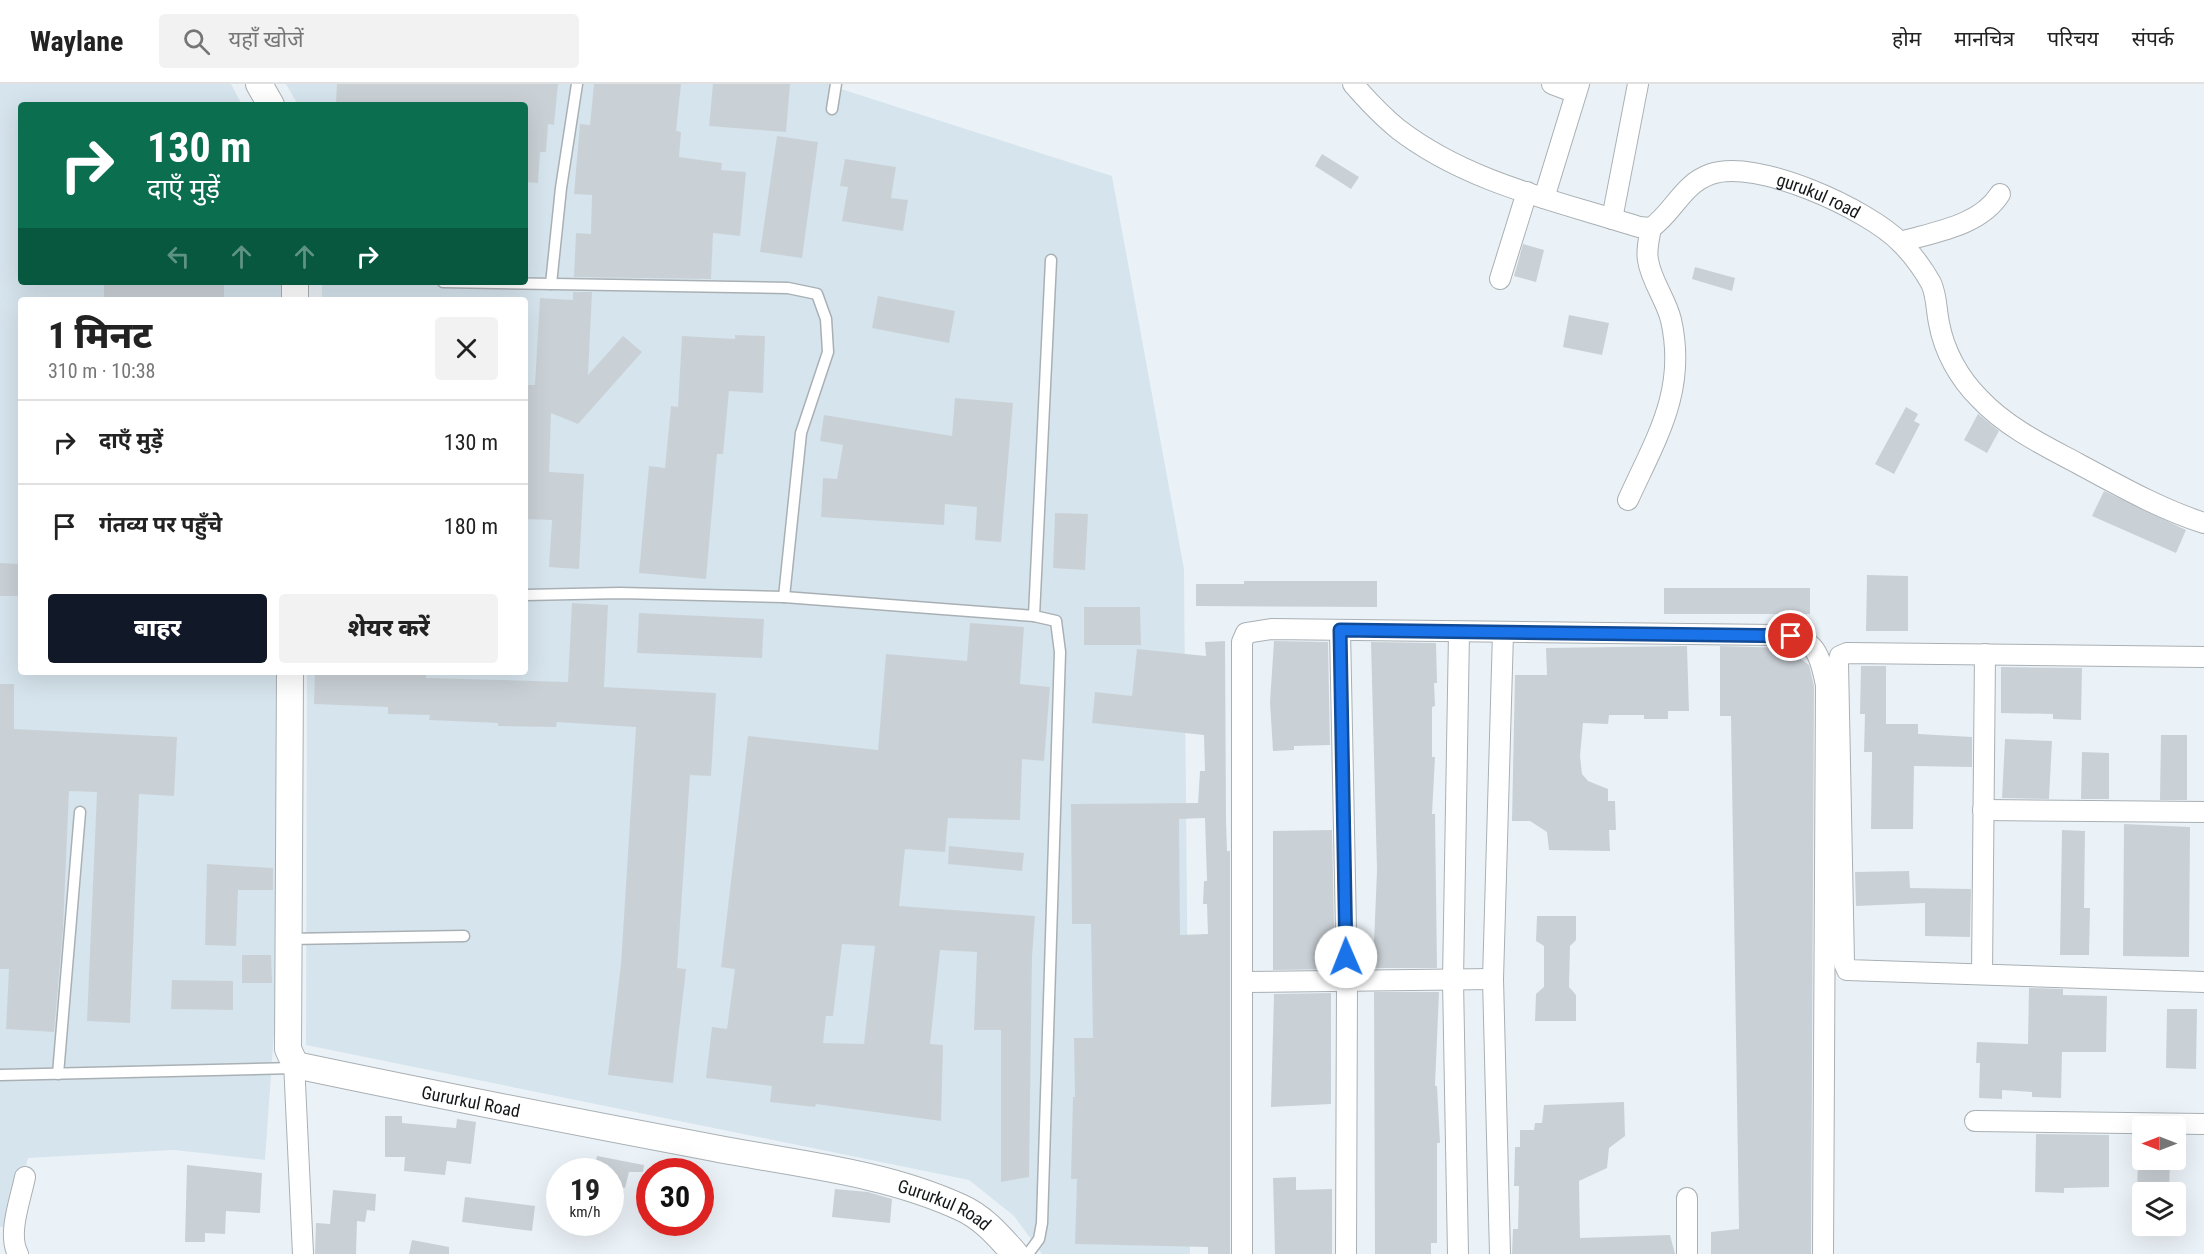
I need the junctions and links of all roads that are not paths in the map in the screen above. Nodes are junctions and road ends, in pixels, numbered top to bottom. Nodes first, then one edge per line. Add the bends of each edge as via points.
1 (259, 84) edge
2 (578, 84) edge
3 (836, 84) edge
4 (1353, 84) edge
5 (1552, 84) edge
6 (1638, 84) edge
7 (1577, 88) edge
8 (269, 102) edge
9 (832, 109) dead end
10 (2000, 194) dead end
11 (1536, 195) junction
12 (1612, 219) junction
13 (1651, 228) junction
14 (1901, 243) junction
15 (1051, 260) dead end
16 (1500, 279) dead end
17 (528, 284) edge
18 (550, 284) junction
19 (1628, 500) dead end
20 (2204, 523) edge
21 (528, 595) edge
22 (784, 597) junction
23 (1034, 615) junction
24 (1340, 630) junction
25 (1459, 633) junction
26 (1503, 633) junction
27 (1985, 654) junction
28 (2204, 657) edge
29 (290, 675) edge
30 (1983, 810) junction
31 (80, 812) dead end
32 (2204, 812) edge
33 (464, 936) dead end
34 (288, 939) junction
35 (1982, 974) junction
36 (1493, 979) junction
37 (1347, 980) junction
38 (1453, 980) junction
39 (1243, 982) junction
40 (2204, 982) edge
41 (294, 1065) junction
42 (58, 1074) junction
43 (0, 1076) edge
44 (1975, 1121) dead end
45 (2204, 1124) edge
46 (25, 1177) dead end
47 (1687, 1197) dead end
48 (18, 1254) edge
49 (303, 1254) edge
50 (1015, 1254) edge
51 (1028, 1254) edge
52 (1242, 1254) edge
53 (1346, 1254) edge
54 (1458, 1254) edge
55 (1500, 1254) edge
56 (1687, 1254) edge
57 (1823, 1254) edge

1 - 8 street
2 - 18 lane
3 - 9 lane
4 - 11 street via 1397,128 1424,148 1467,170
5 - 7 street
6 - 12 street
7 - 11 street
10 - 14 street via 1985,212 1967,221
11 - 12 street
11 - 16 street
12 - 13 street
13 - 14 street, gurukul road via 1691,184 1725,169 1742,170 1767,174 1823,196 1863,215
13 - 19 street via 1648,260 1670,318 1674,388
14 - 20 street, gurukul road via 1935,294 1948,354 1989,408 2013,427 2114,483
15 - 23 lane
17 - 18 lane
18 - 22 lane via 788,288 817,294 826,319 828,352 801,433
21 - 22 lane
22 - 23 lane
23 - 51 lane via 1056,621 1060,652 1042,1223 1039,1239
24 - 25 street
24 - 37 street
24 - 39 street via 1251,631 1242,642
25 - 26 street
25 - 38 street
26 - 36 street
26 - 57 street via 1774,635 1802,638 1820,658 1826,685
27 - 28 street
27 - 30 street
27 - 35 street via 1847,653 1840,656 1838,663 1845,967 1849,971
29 - 34 street
30 - 32 street
30 - 35 street
31 - 42 lane
33 - 34 lane
34 - 41 street via 288,1049
35 - 40 street
36 - 38 street
36 - 55 street
37 - 38 street
37 - 39 street
37 - 53 street
38 - 54 street
39 - 52 street
41 - 42 lane
41 - 49 street
41 - 50 street, Gururkul Road via 858,1174 962,1208 990,1227
42 - 43 lane
44 - 45 street
46 - 48 street via 15,1227
47 - 56 street

